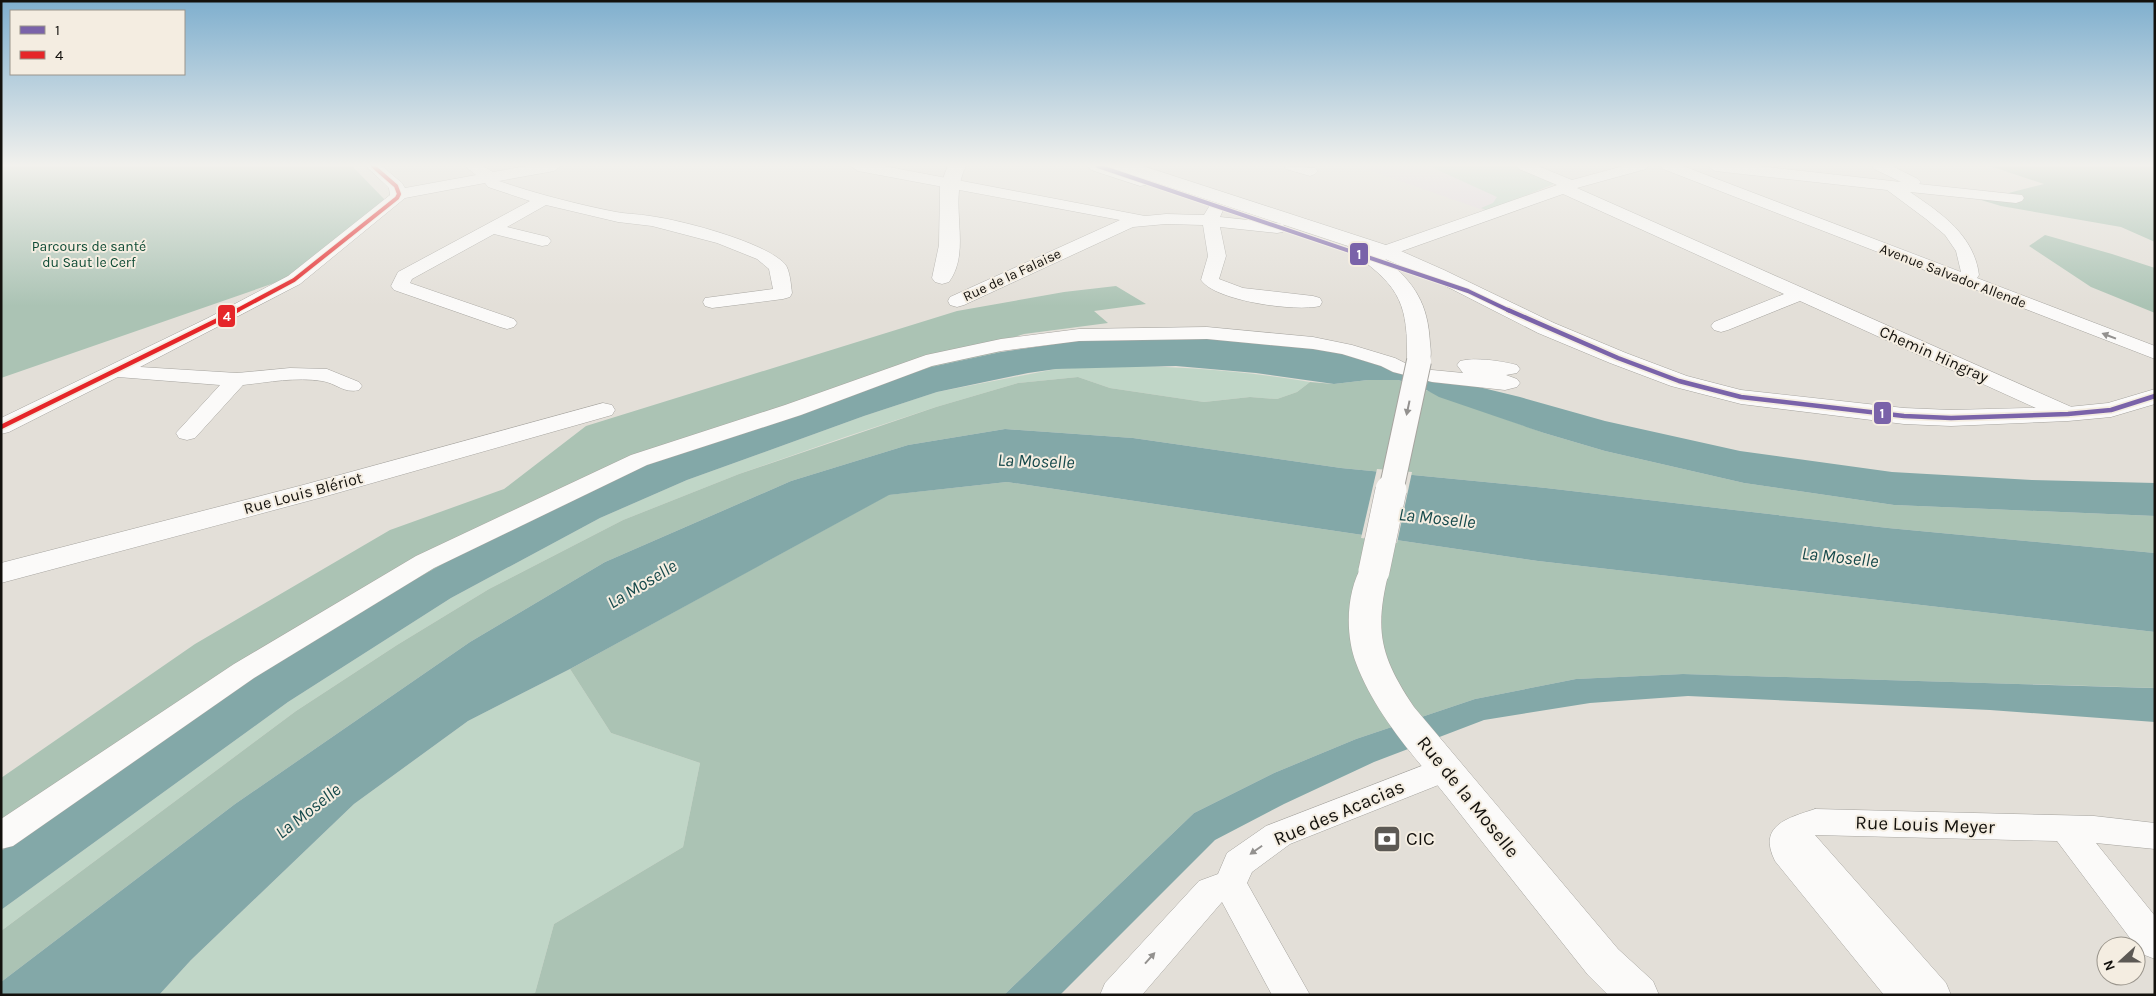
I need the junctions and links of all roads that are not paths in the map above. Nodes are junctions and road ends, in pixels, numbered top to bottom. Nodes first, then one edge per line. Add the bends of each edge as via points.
1 (379, 212) edge
2 (521, 212) edge
3 (595, 212) edge
4 (949, 212) edge
5 (1113, 212) edge
6 (1210, 212) edge
7 (1253, 212) edge
8 (1485, 212) edge
9 (1624, 212) edge
10 (1788, 212) edge
11 (1929, 212) edge
12 (1214, 214) junction
13 (1144, 220) junction
14 (492, 228) junction
15 (542, 242) dead end
16 (1363, 252) junction
17 (942, 278) dead end
18 (1963, 280) junction
19 (1444, 283) junction
20 (1468, 290) junction
21 (1406, 292) junction
22 (1800, 294) junction
23 (957, 301) dead end
24 (712, 302) dead end
25 (1313, 302) dead end
26 (507, 323) dead end
27 (1416, 324) junction
28 (1721, 326) dead end
29 (2155, 353) edge
30 (1510, 369) dead end
31 (116, 371) junction
32 (237, 379) junction
33 (352, 386) dead end
34 (2155, 396) edge
35 (603, 410) dead end
36 (2063, 412) junction
37 (1, 427) edge
38 (187, 433) dead end
39 (1, 573) edge
40 (1439, 761) junction
41 (2066, 829) junction
42 (1787, 835) junction
43 (1, 836) edge
44 (2155, 836) edge
45 (1230, 884) junction
46 (2155, 943) edge
47 (1118, 995) edge
48 (1292, 995) edge
49 (1638, 995) edge
50 (1907, 995) edge
51 (1933, 995) edge

1 - 31 street via 294,280
2 - 14 street
3 - 24 street via 652,220 723,239 763,255 778,267 783,293
4 - 17 main road via 948,254
5 - 13 street
6 - 12 main road
7 - 16 main road
8 - 16 street
9 - 22 street, Chemin Hingray
10 - 18 street, Avenue Salvador Allende
11 - 18 street via 1956,238 1966,253 1970,275
12 - 13 street, Rue de la Falaise
12 - 16 main road
12 - 25 street via 1217,256 1210,280 1213,285 1224,290 1292,302
13 - 23 street, Rue de la Falaise via 1118,226
14 - 15 street
14 - 26 street via 404,276 400,286
16 - 19 main road
16 - 20 main road via 1437,274
16 - 21 main road
16 - 27 main road via 1365,263 1396,292
29 -> 18 street, Avenue Salvador Allende
19 - 20 main road
19 - 21 main road
20 - 36 main road via 1618,358 1679,381 1741,397 1904,416 1951,418
21 - 27 main road, Rue de la Moselle via 1414,307
22 - 28 street
22 - 36 street, Chemin Hingray
27 -> 40 main road, Rue de la Moselle, bridge via 1419,361 1366,598 1364,625 1368,655 1382,687
30 - 43 street via 1466,365 1510,383 1505,384 1432,376 1345,349 1313,343 1199,333 1079,335 1001,345 926,361 793,410 639,460 425,562 244,671
31 - 32 street
31 - 37 street
32 - 33 street via 290,374 327,375
32 - 38 street
34 - 36 main road via 2111,410
35 - 39 main road, Rue Louis Blériot
40 -> 45 street, Rue des Acacias via 1278,835 1238,862
40 - 49 main road, Rue de la Moselle via 1602,962
41 - 42 street, Rue Louis Meyer via 1815,822
41 - 44 street, Rue Louis Meyer
41 - 46 street
42 - 50 street via 1787,851
42 - 51 street via 1806,847
47 -> 45 street via 1211,891
45 - 48 street

